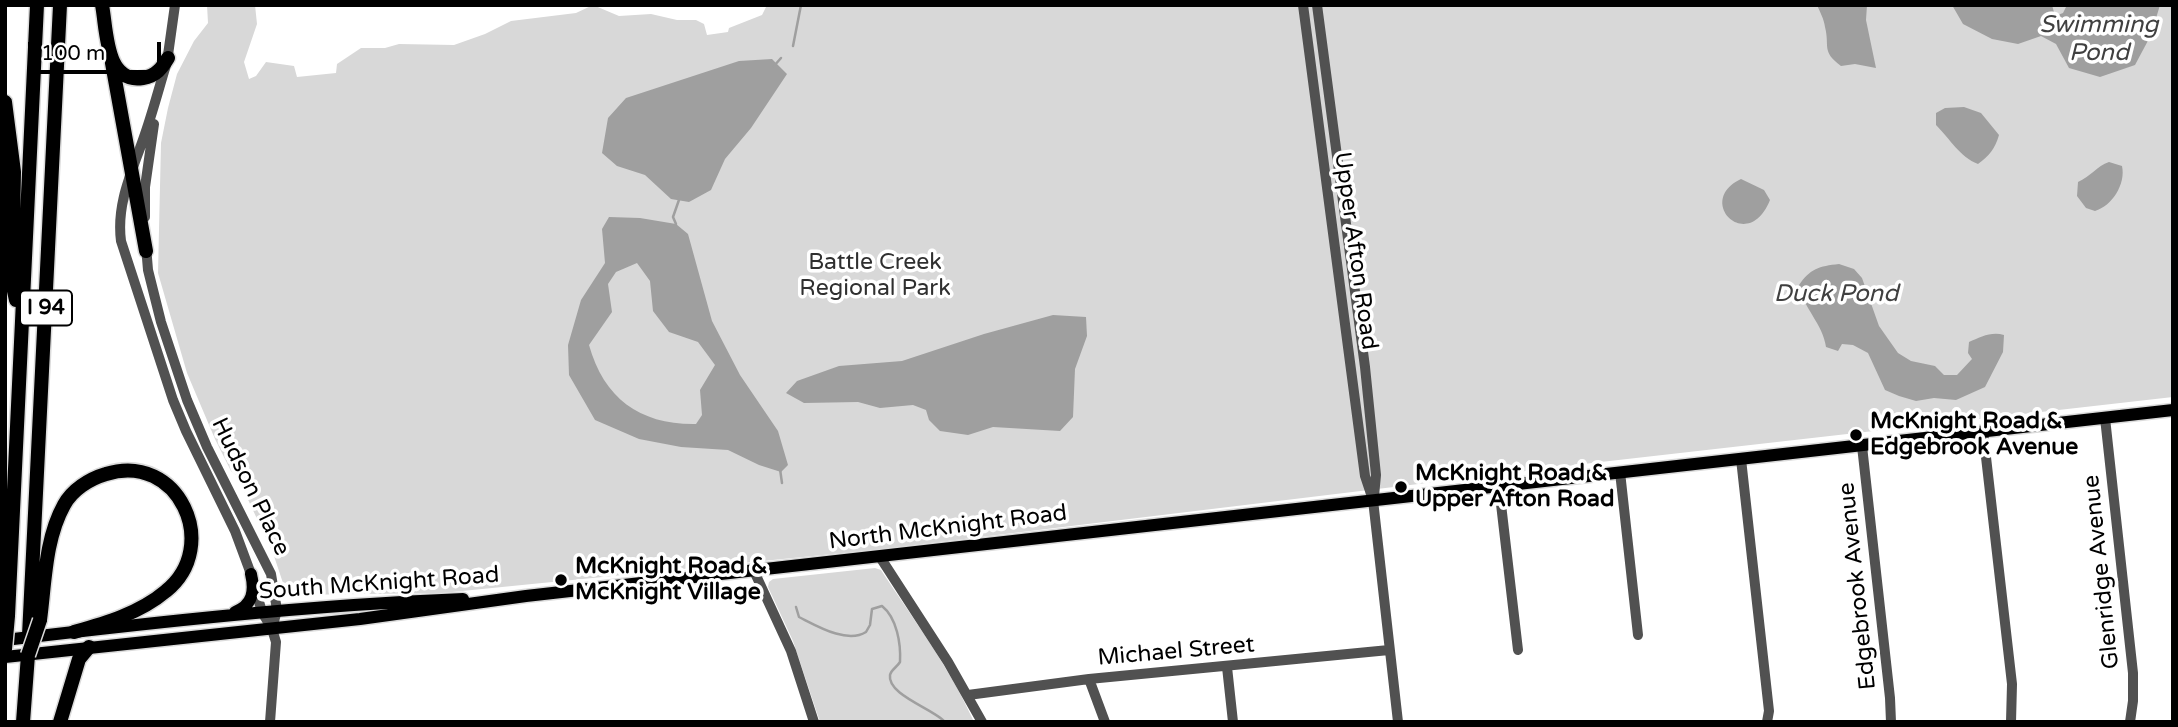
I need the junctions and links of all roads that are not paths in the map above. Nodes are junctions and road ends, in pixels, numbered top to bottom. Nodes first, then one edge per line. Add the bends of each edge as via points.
1 (37, 5) edge
2 (60, 5) edge
3 (102, 5) edge
4 (175, 5) edge
5 (1303, 5) edge
6 (1317, 5) edge
7 (168, 58) junction
8 (112, 62) junction
9 (5, 103) edge
10 (131, 169) junction
11 (146, 251) junction
12 (21, 322) junction
13 (2173, 410) edge
14 (2105, 418) junction
15 (1983, 431) junction
16 (1862, 446) junction
17 (1741, 459) junction
18 (1620, 472) junction
19 (1499, 487) junction
20 (1373, 500) junction
21 (880, 557) junction
22 (754, 571) junction
23 (251, 575) junction
24 (526, 596) junction
25 (276, 610) junction
26 (262, 612) junction
27 (36, 616) junction
28 (221, 617) junction
29 (272, 629) junction
30 (74, 632) junction
31 (1638, 635) dead end
32 (5, 640) edge
33 (89, 647) junction
34 (1389, 650) junction
35 (1518, 650) dead end
36 (5, 654) edge
37 (1227, 667) junction
38 (1089, 679) junction
39 (968, 695) junction
40 (23, 722) edge
41 (60, 722) edge
42 (270, 722) edge
43 (814, 722) edge
44 (982, 722) edge
45 (1105, 722) edge
46 (1233, 722) edge
47 (1398, 722) edge
48 (1767, 722) edge
49 (1891, 722) edge
50 (2011, 722) edge
51 (2130, 722) edge

1 - 12 highway, I 94
2 - 27 highway, I 94
3 - 8 highway
4 - 7 street, Hudson Place
5 - 20 street, Upper Afton Road via 1365,476
6 - 20 street, Upper Afton Road via 1365,368 1376,475
7 - 8 highway via 159,71 144,78 128,77
7 - 10 street, Hudson Place
7 - 11 street, Hudson Place via 145,187
8 - 10 highway
9 - 12 highway via 14,172 12,282
10 - 11 highway
10 - 23 street, Hudson Place via 120,222 124,253 176,408
11 - 25 street, Hudson Place via 180,382 207,447 267,563
12 - 36 highway, I 94, bridge
13 - 14 main road, North McKnight Road
14 - 15 main road, North McKnight Road
14 - 51 street, Glenridge Avenue via 2133,673
15 - 16 main road, North McKnight Road
15 - 50 street via 2012,684
16 - 17 main road, North McKnight Road
16 - 49 street, Edgebrook Avenue
17 - 18 main road, North McKnight Road
17 - 48 street
18 - 19 main road, North McKnight Road
18 - 31 street
19 - 20 main road, North McKnight Road
19 - 35 street
20 - 21 main road, North McKnight Road
20 - 34 street, Upper Afton Road
21 - 22 main road, North McKnight Road
21 - 39 street
22 - 24 main road, North McKnight Road
22 - 43 street via 791,650
23 - 26 street, Hudson Place
23 - 28 main road via 254,589 248,604
24 - 25 main road, South McKnight Road
24 - 29 main road, South McKnight Road
25 - 26 main road, South McKnight Road
25 - 29 street, Hudson Place
26 - 28 main road, South McKnight Road
26 - 29 street, Hudson Place
27 - 30 highway via 49,547 60,513 74,492 98,476 116,471 140,471 162,481 177,493 191,526 190,551 181,573 164,593 121,617
27 - 40 highway, bridge
28 - 30 main road, South McKnight Road
29 - 33 main road, South McKnight Road
29 - 42 street via 276,642
30 - 32 main road, South McKnight Road
33 - 36 main road, South McKnight Road
33 - 41 highway via 79,659
34 - 37 street, Michael Street
34 - 47 street, Upper Afton Road
37 - 38 street, Michael Street
37 - 46 street
38 - 39 street, Michael Street
38 - 45 street
39 - 44 street

